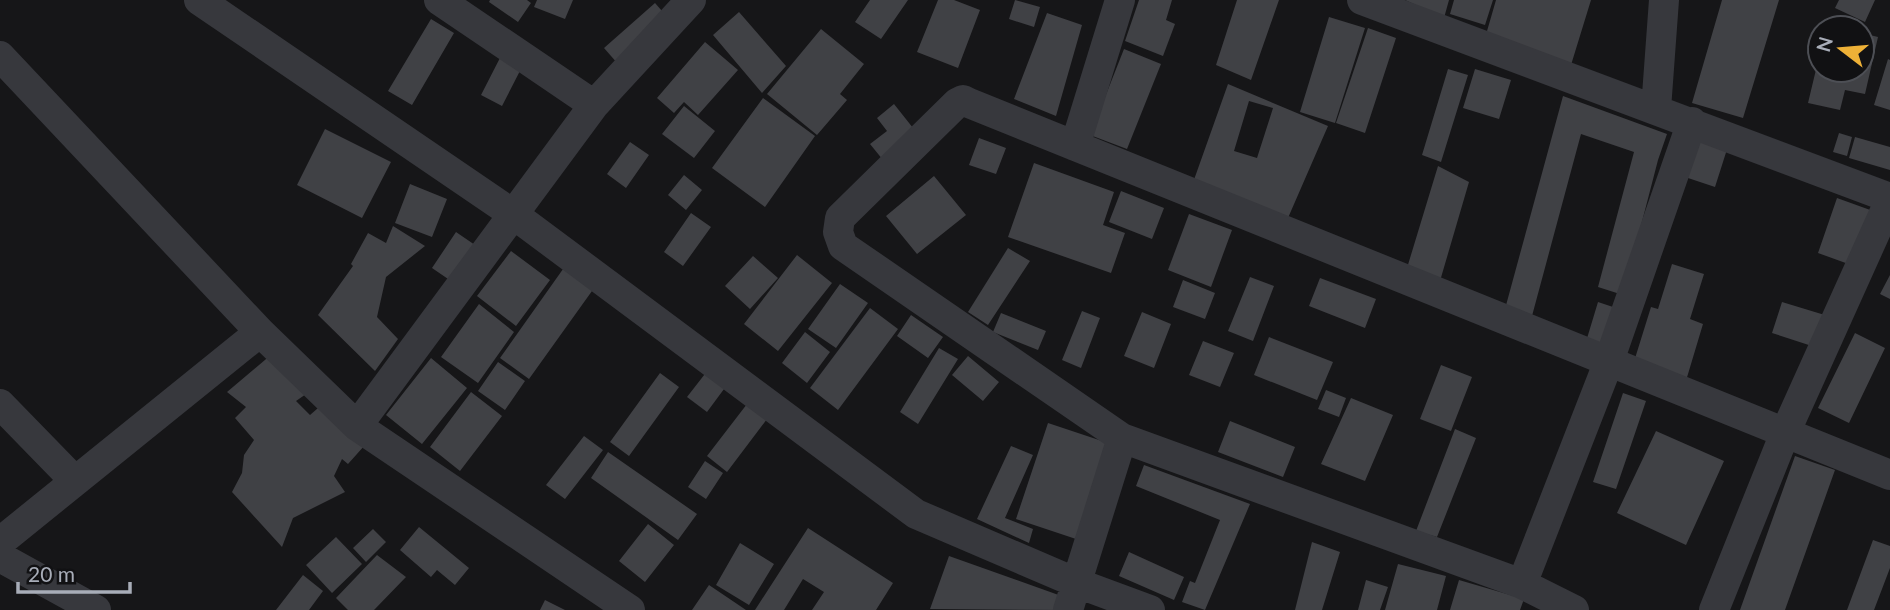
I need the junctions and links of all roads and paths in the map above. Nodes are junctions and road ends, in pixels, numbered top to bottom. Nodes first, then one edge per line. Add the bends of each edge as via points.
1 (439, 0) edge
2 (691, 0) edge
3 (1120, 0) edge
4 (1362, 0) edge
5 (1664, 0) edge
6 (205, 2) edge
7 (0, 56) edge
8 (594, 105) junction
9 (1656, 109) junction
10 (1692, 122) junction
11 (1075, 146) junction
12 (1890, 199) edge
13 (513, 214) junction
14 (260, 332) junction
15 (1609, 361) junction
16 (0, 404) edge
17 (357, 426) junction
18 (1785, 433) junction
19 (1122, 439) junction
20 (1890, 475) edge
21 (75, 481) junction
22 (0, 542) edge
23 (0, 556) edge
24 (1522, 584) junction
25 (1072, 597) edge
26 (96, 610) edge
27 (631, 610) edge
28 (1150, 610) edge
29 (1574, 610) edge
30 (1714, 610) edge

1 - 8 street
2 - 8 street
3 - 11 street
4 - 9 street
5 - 9 street
6 - 13 street
7 - 14 street
8 - 13 street
9 - 10 street
10 - 12 street
10 - 15 street
11 - 15 street
11 - 19 street via 962,100 840,218 838,232 843,246
12 - 18 street
13 - 17 street
13 - 25 street via 916,514
14 - 17 street
14 - 21 street
15 - 18 street
15 - 24 street
16 - 21 street
17 - 27 street
18 - 20 street
18 - 30 street
19 - 24 street
19 - 25 street
21 - 22 street
23 - 26 street
24 - 29 street
25 - 28 street

